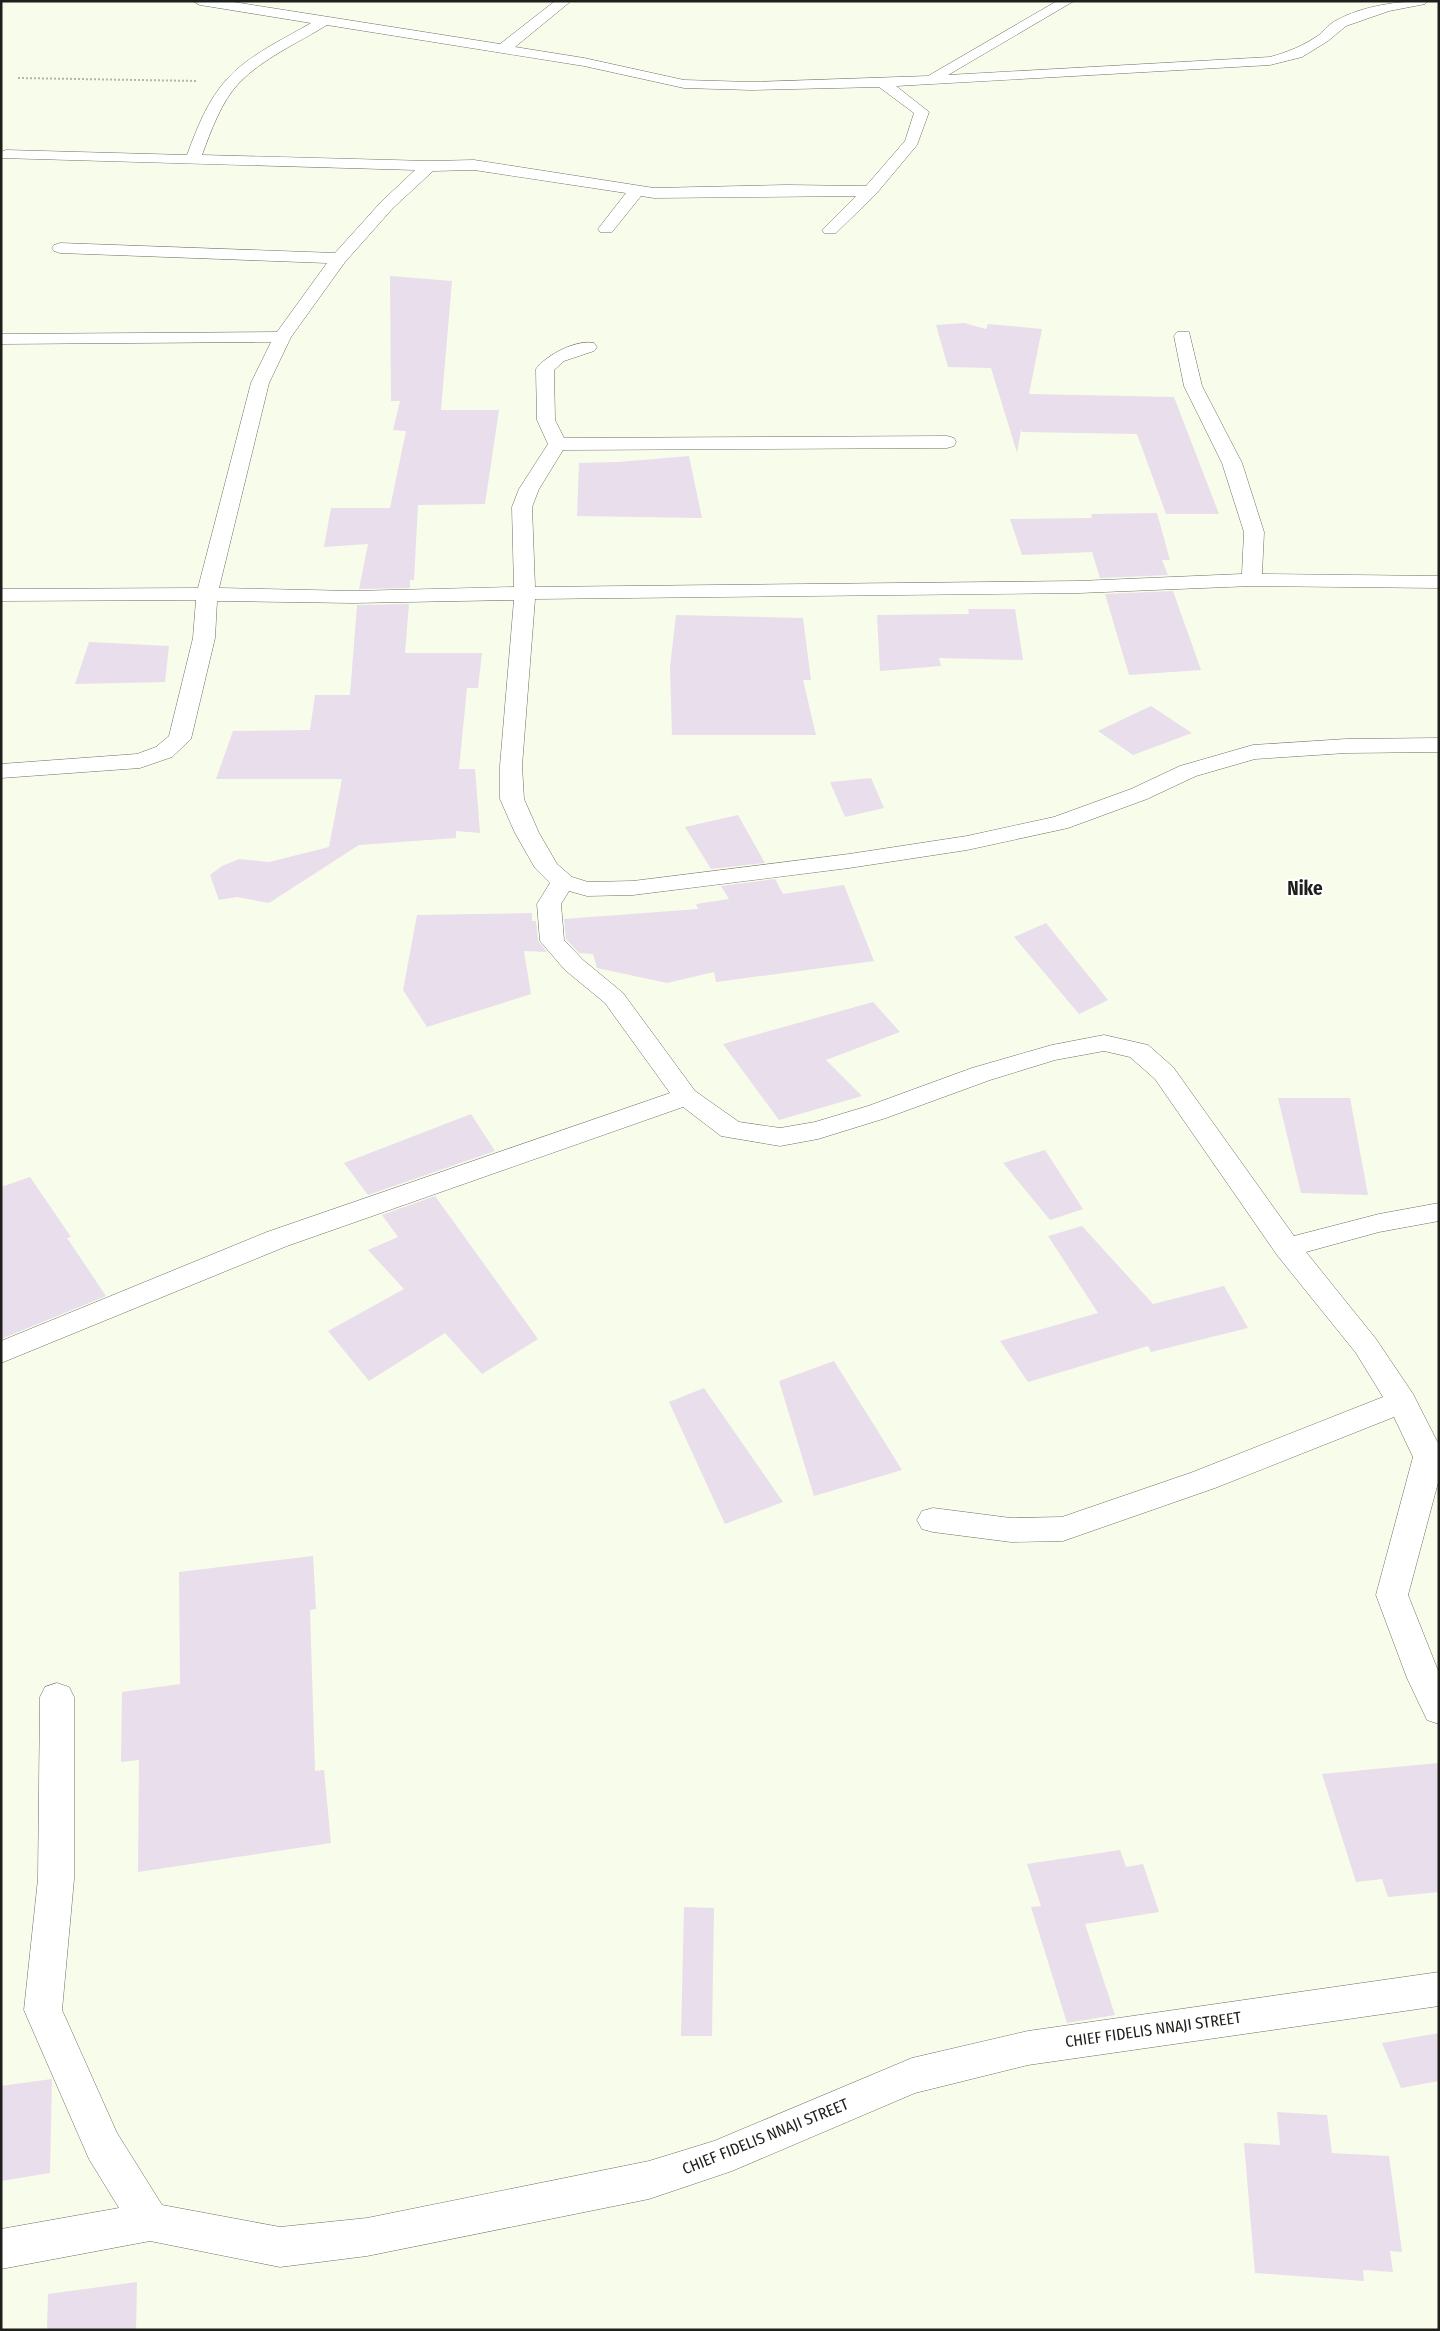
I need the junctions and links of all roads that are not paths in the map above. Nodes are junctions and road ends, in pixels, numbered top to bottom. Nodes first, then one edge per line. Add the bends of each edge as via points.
1 (200, 1) edge
2 (564, 1) edge
3 (1067, 1) edge
4 (1420, 1) edge
5 (326, 20) junction
6 (502, 50) junction
7 (930, 78) junction
8 (882, 82) junction
9 (6, 155) dead end
10 (193, 159) junction
11 (429, 166) junction
12 (636, 191) junction
13 (870, 191) junction
14 (606, 230) dead end
15 (830, 230) dead end
16 (60, 248) dead end
17 (339, 258) junction
18 (1183, 336) dead end
19 (282, 337) junction
20 (6, 339) edge
21 (588, 347) dead end
22 (1, 355) edge
23 (946, 442) dead end
24 (557, 444) junction
25 (1252, 580) junction
26 (1439, 582) edge
27 (525, 593) junction
28 (206, 594) junction
29 (1, 595) edge
30 (1439, 745) edge
31 (1, 771) edge
32 (563, 882) junction
33 (686, 1097) junction
34 (1439, 1212) edge
35 (1287, 1248) junction
36 (1, 1353) edge
37 (1402, 1402) junction
38 (933, 1520) dead end
39 (57, 1697) dead end
40 (1439, 1710) edge
41 (1439, 1989) edge
42 (150, 2222) junction
43 (1, 2249) edge

1 - 5 street
2 - 6 street
3 - 7 street
4 - 7 street via 1341,23 1297,54 1270,61
5 - 6 street
5 - 10 street via 250,66 234,81 208,120
6 - 8 street via 584,62 684,84 751,86
7 - 8 street
8 - 13 street via 922,112 912,142
9 - 10 street
10 - 11 street
11 - 12 street via 474,164
11 - 17 street via 387,205
12 - 13 street
12 - 14 street
13 - 15 street
16 - 17 street
17 - 19 street
18 - 25 street via 1193,386 1232,463 1254,532
19 - 20 street
19 - 28 street via 260,383
20 - 22 street
21 - 24 street via 558,357 545,369 546,420
23 - 24 street
24 - 27 street via 529,489 522,507
25 - 26 street
25 - 27 street via 1079,587
27 - 28 street via 353,597
27 - 32 street via 511,766 512,799 547,868
28 - 29 street
28 - 31 street via 204,638 180,739 164,752 140,761
30 - 32 street via 1253,752 1188,771 1139,794 1060,823 967,843 849,862 633,888 587,890
32 - 33 street via 549,904 552,941 574,965 614,998
33 - 35 street via 731,1130 780,1137 818,1130 877,1112 981,1074 1052,1053 1104,1043 1139,1051 1164,1074
33 - 36 street via 277,1239
34 - 35 street via 1380,1223
35 - 37 street via 1366,1346
37 - 38 street via 1204,1480 1063,1529 1012,1530
37 - 40 street via 1428,1457 1392,1595
39 - 42 street via 56,1880 44,2010 103,2146
41 - 42 street, CHIEF FIDELIS NNAJI STREET via 1028,2048 912,2076 718,2158 649,2180 367,2237 280,2247
42 - 43 street, CHIEF FIDELIS NNAJI STREET

